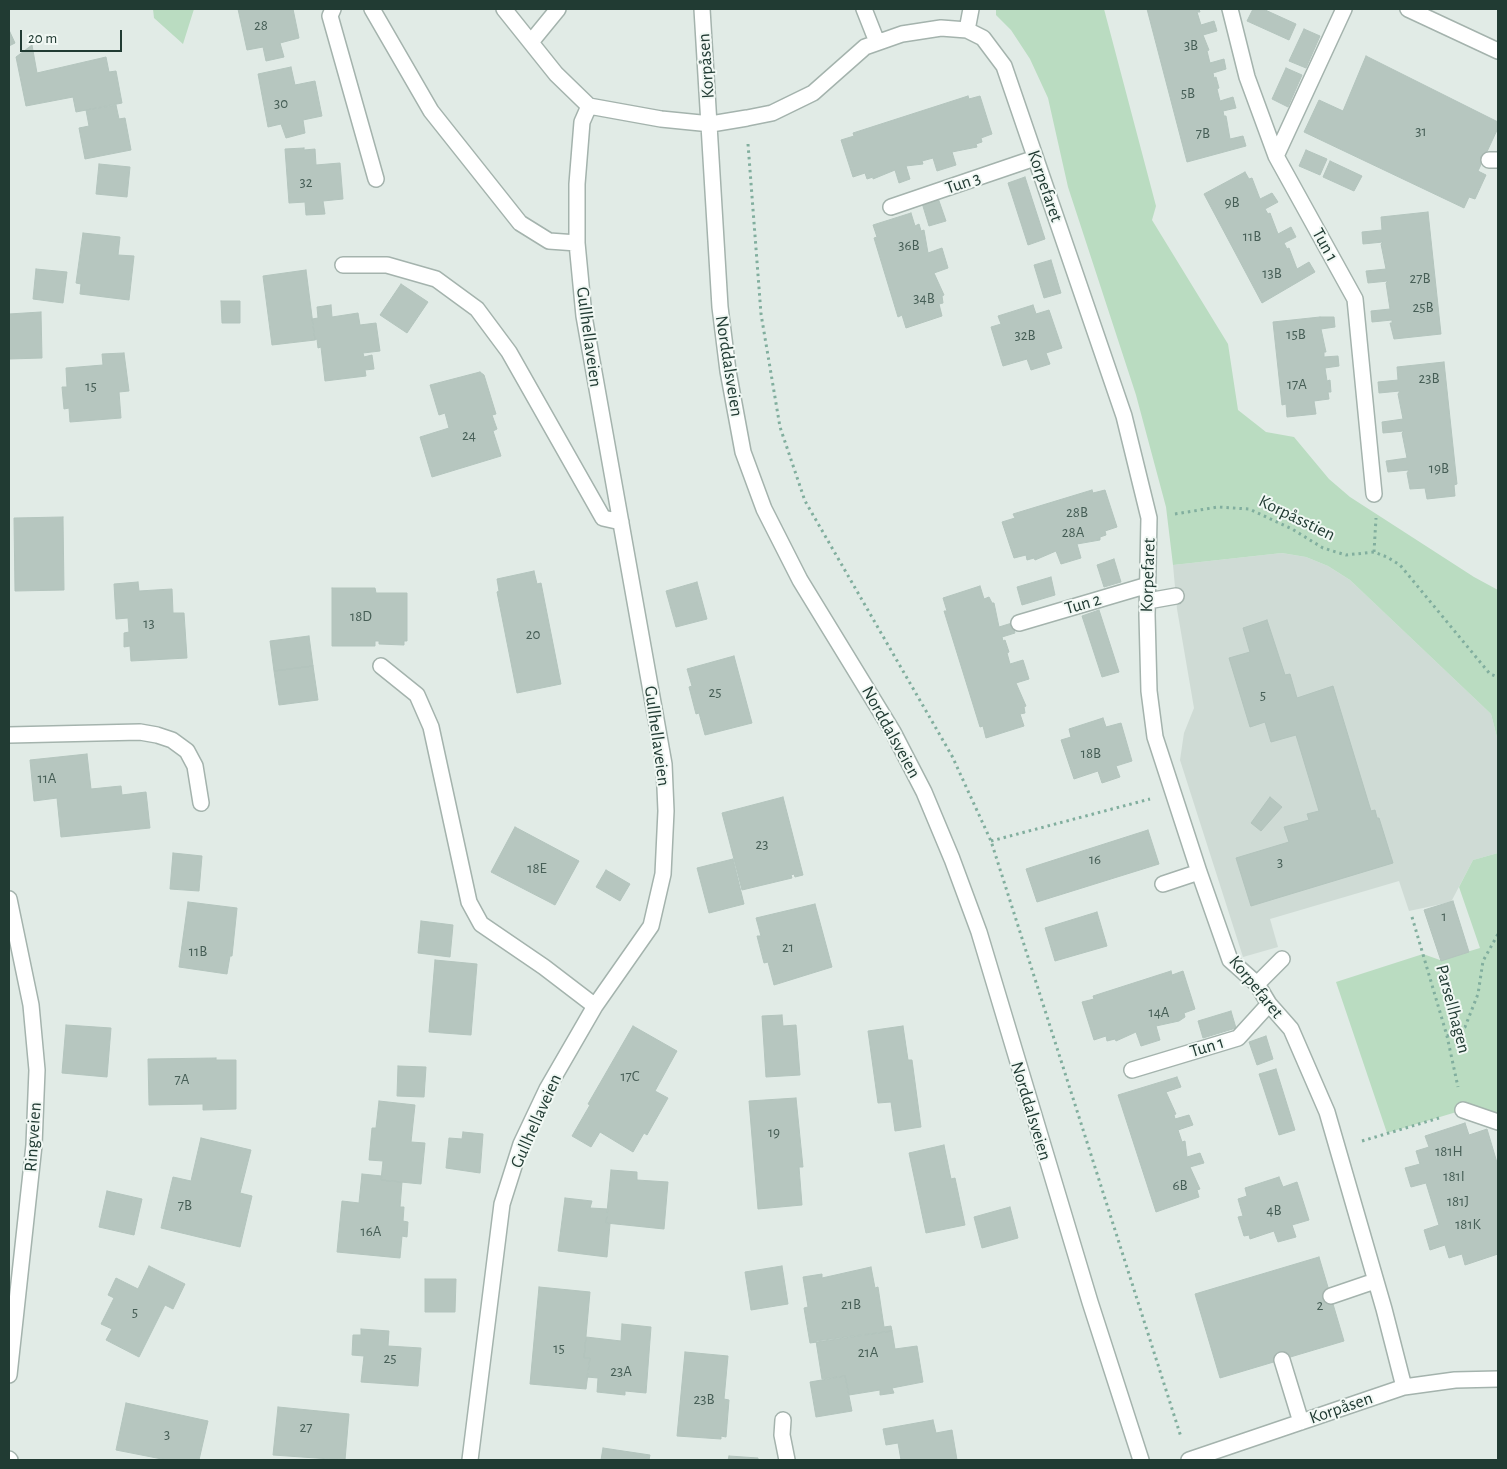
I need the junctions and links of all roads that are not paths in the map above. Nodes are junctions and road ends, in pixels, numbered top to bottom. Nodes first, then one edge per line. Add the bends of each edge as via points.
1 (332, 9) edge
2 (372, 9) edge
3 (504, 9) edge
4 (558, 9) edge
5 (702, 9) edge
6 (864, 9) edge
7 (971, 9) edge
8 (1230, 9) edge
9 (1344, 9) edge
10 (1408, 9) edge
11 (966, 30) junction
12 (531, 42) junction
13 (877, 42) junction
14 (1498, 51) edge
15 (589, 106) junction
16 (711, 124) junction
17 (1276, 156) junction
18 (1035, 158) junction
19 (376, 179) dead end
20 (891, 207) dead end
21 (577, 243) junction
22 (343, 265) dead end
23 (1374, 494) road end
24 (621, 522) junction
25 (1148, 585) junction
26 (1176, 596) dead end
27 (1148, 601) junction
28 (1018, 623) dead end
29 (381, 666) dead end
30 (9, 735) edge
31 (201, 803) dead end
32 (1199, 872) junction
33 (1163, 884) dead end
34 (9, 899) edge
35 (1282, 959) dead end
36 (1257, 984) junction
37 (1269, 1004) junction
38 (595, 1006) junction
39 (1132, 1070) dead end
40 (1463, 1110) road end
41 (1498, 1122) edge
42 (1375, 1281) junction
43 (1331, 1296) dead end
44 (1282, 1360) dead end
45 (9, 1376) edge
46 (1498, 1380) edge
47 (1404, 1387) junction
48 (783, 1420) dead end
49 (1302, 1422) junction
50 (470, 1460) edge
51 (787, 1460) edge
52 (1141, 1460) edge
53 (1189, 1460) edge

1 - 19 street via 330,16
2 - 21 street via 431,111 520,223 549,241
3 - 12 street
4 - 12 street
5 - 16 street, Korpåsen
6 - 13 street
7 - 11 street
8 - 17 street, Tun 1 via 1247,77
9 - 17 street
10 - 14 street
11 - 13 street, Korpefaret via 940,28
11 - 18 street, Korpefaret via 983,38 1004,66
12 - 15 street via 556,74
13 - 16 street, Korpefaret via 865,47 813,93 772,112
15 - 16 street
15 - 21 street, Gullhellaveien via 582,122 576,184
16 - 52 street, Norddalsveien via 720,307 743,452 764,509 800,580 893,732 924,792 952,859 979,932
17 - 23 street, Tun 1 via 1355,299
18 - 20 street, Tun 3
18 - 25 street, Korpefaret via 1124,416 1149,518
21 - 24 street, Gullhellaveien via 585,326
22 - 24 street via 387,265 436,279 477,308 509,352 603,518
24 - 38 street, Gullhellaveien via 664,764 664,874 652,926
25 - 27 street, Korpefaret
25 - 28 street, Tun 2
26 - 27 street
27 - 32 street, Korpefaret via 1149,691 1155,737
29 - 38 street via 417,695 432,727 469,902 481,924
30 - 31 street via 140,732 165,737 188,751 196,766
32 - 33 street
32 - 36 street, Korpefaret via 1230,960
34 - 45 street, Ringveien via 31,1005 37,1070 34,1144
35 - 36 street
36 - 37 street, Korpefaret
37 - 39 street, Tun 1 via 1238,1038
37 - 42 street, Korpefaret via 1291,1029 1326,1112
38 - 50 street, Gullhellaveien via 521,1144 502,1204
40 - 41 street
42 - 43 street
42 - 47 street, Korpefaret
44 - 49 street
46 - 47 street, Korpåsen via 1455,1380
47 - 49 street, Korpåsen
48 - 51 street
49 - 53 street, Korpåsen

